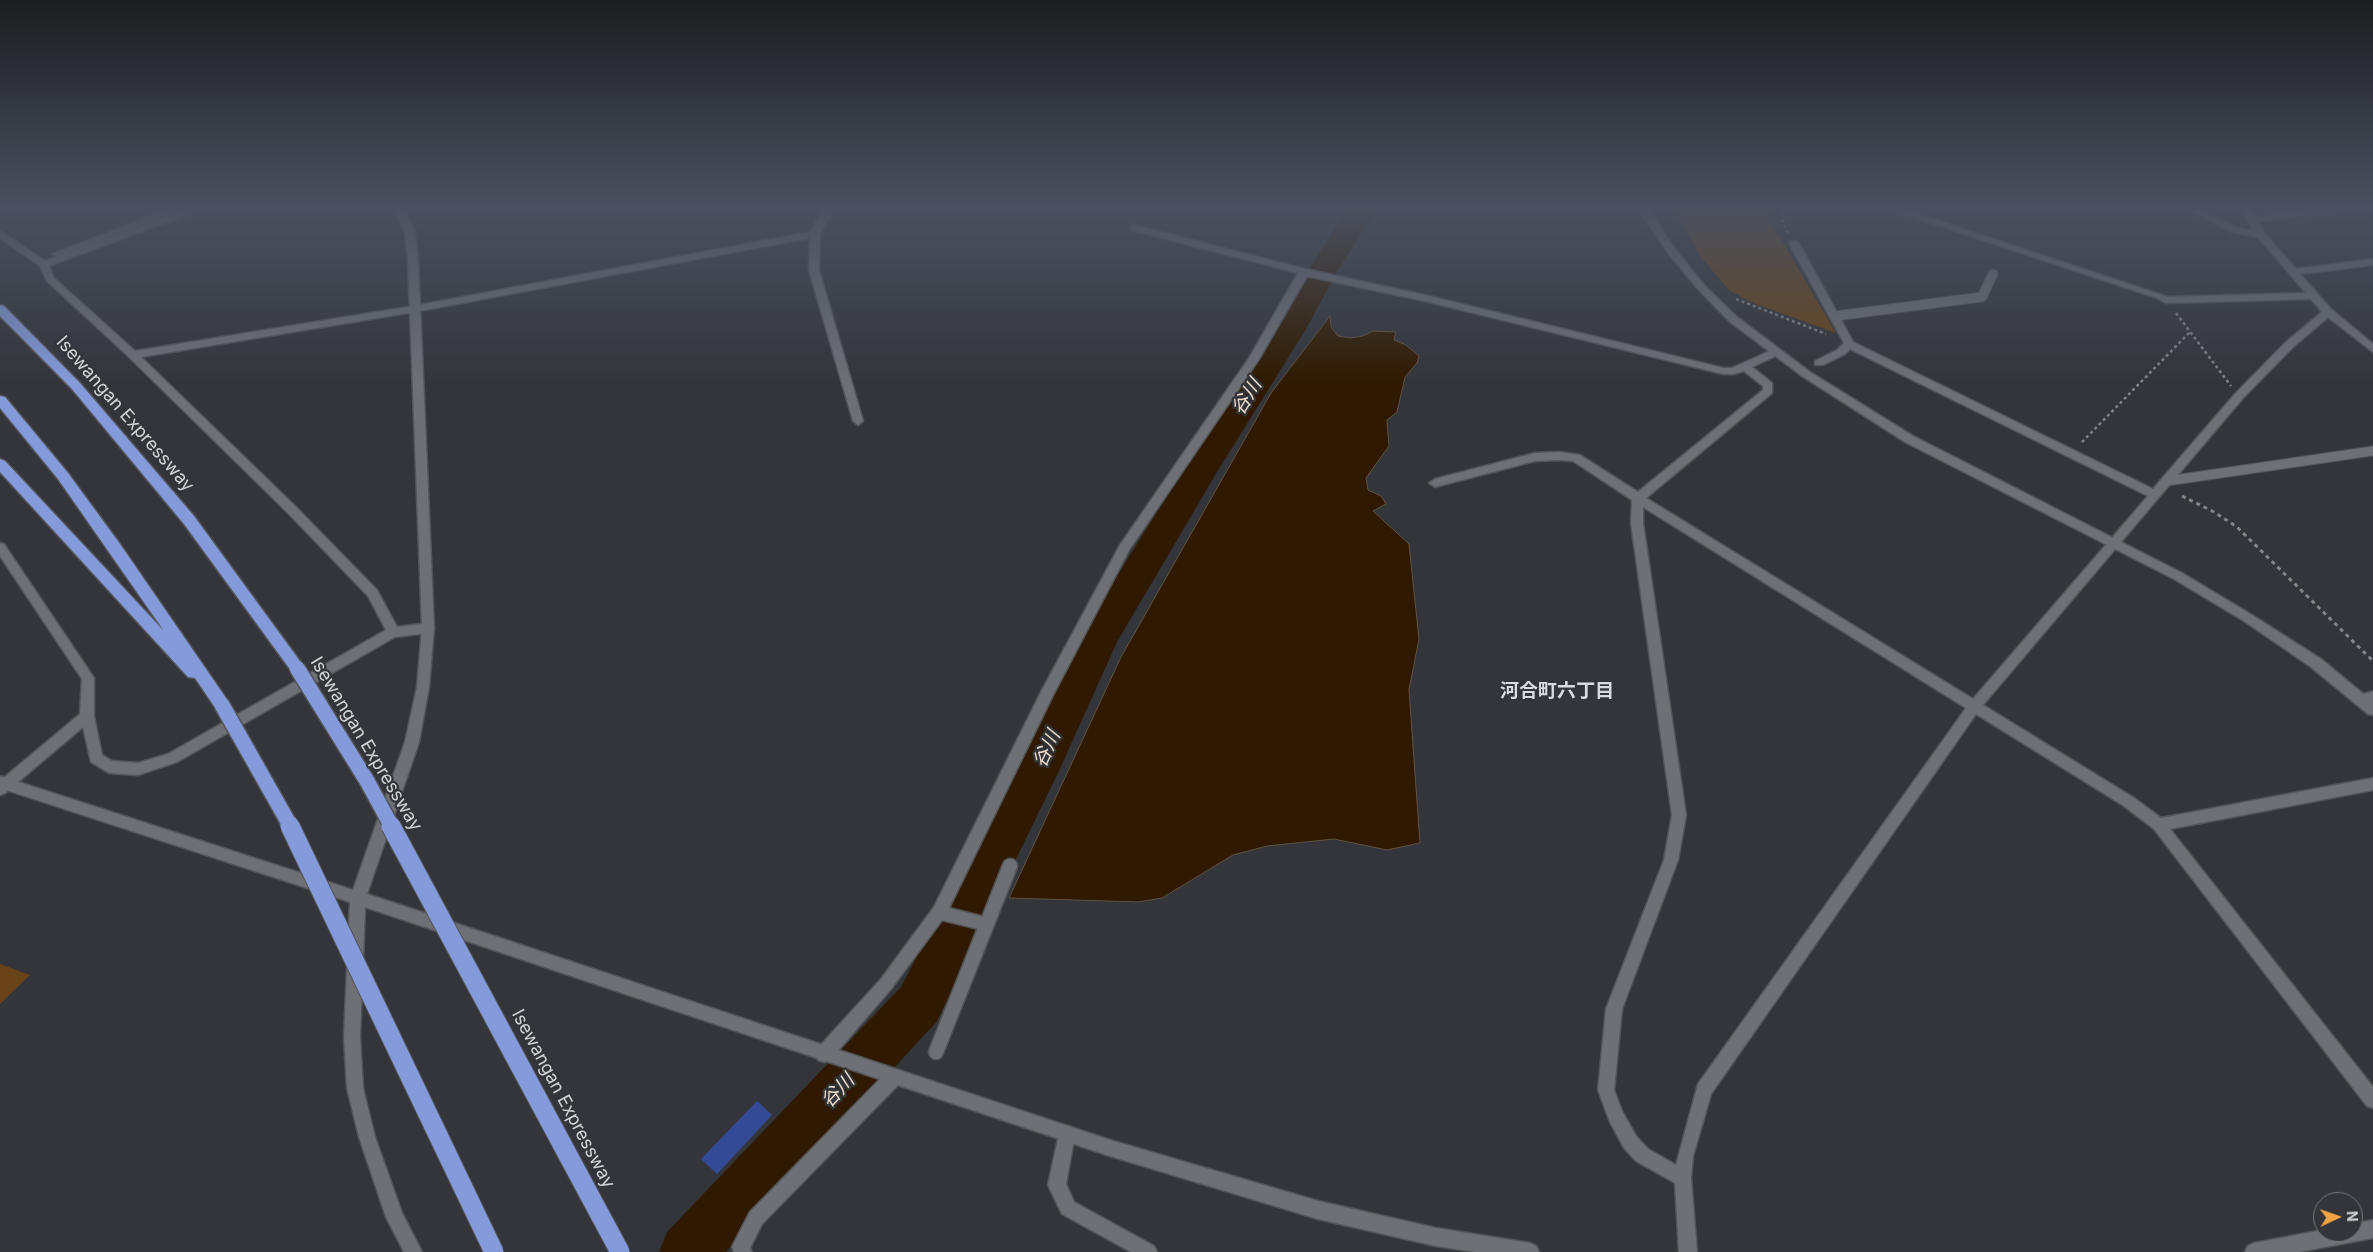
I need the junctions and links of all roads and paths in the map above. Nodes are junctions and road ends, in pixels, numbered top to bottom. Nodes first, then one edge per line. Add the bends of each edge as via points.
1 (45, 267) edge
2 (412, 267) edge
3 (636, 267) edge
4 (814, 267) edge
5 (1286, 267) edge
6 (1684, 267) edge
7 (1808, 267) edge
8 (2073, 267) edge
9 (2288, 267) edge
10 (2329, 267) edge
11 (2292, 272) junction
12 (1307, 273) junction
13 (1993, 274) dead end
14 (2314, 296) junction
15 (1735, 299) dead end
16 (2166, 300) junction
17 (0, 309) edge
18 (414, 309) junction
19 (2328, 312) junction
20 (1835, 316) junction
21 (2190, 332) junction
22 (1849, 344) junction
23 (2373, 349) edge
24 (1776, 352) junction
25 (133, 355) junction
26 (1819, 363) dead end
27 (1745, 366) junction
28 (2239, 396) junction
29 (0, 400) edge
30 (858, 421) dead end
31 (2373, 451) edge
32 (2072, 452) junction
33 (0, 464) edge
34 (1435, 483) dead end
35 (2162, 488) junction
36 (1638, 498) junction
37 (2114, 544) junction
38 (0, 547) edge
39 (428, 628) junction
40 (393, 632) junction
41 (2373, 661) edge
42 (2367, 698) edge
43 (222, 706) junction
44 (1975, 706) junction
45 (2373, 710) edge
46 (87, 716) junction
47 (2373, 784) edge
48 (2, 785) edge
49 (2159, 825) junction
50 (1010, 866) dead end
51 (358, 898) junction
52 (944, 912) junction
53 (987, 924) junction
54 (936, 1052) dead end
55 (825, 1054) junction
56 (893, 1076) junction
57 (2373, 1100) edge
58 (1067, 1134) junction
59 (1683, 1178) junction
60 (2373, 1229) edge
61 (413, 1252) edge
62 (494, 1252) edge
63 (620, 1252) edge
64 (743, 1252) edge
65 (1148, 1252) edge
66 (1530, 1252) edge
67 (1688, 1252) edge
68 (2254, 1252) edge

1 - 25 street via 50,279
2 - 18 street
3 - 18 street
4 - 30 street
5 - 12 street
6 - 24 street via 1734,319
7 - 20 street
8 - 16 street
9 - 11 street
10 - 11 street
11 - 14 street
12 - 27 street via 1429,299 1723,371
12 - 52 street via 1254,359 1124,548 1048,692
13 - 20 lane via 1982,297
14 - 16 street
14 - 19 street
15 - 22 path
16 - 21 path
17 - 63 highway, Isewangan Expressway, bridge via 76,386 132,451 189,520 297,668 367,781
18 - 25 street
18 - 39 street
19 - 23 street
19 - 28 street via 2289,345
20 - 22 street
21 - 28 path
21 - 32 path
22 - 26 street
22 - 32 street
24 - 27 street
24 - 37 street via 1909,439
25 - 40 street via 373,593
27 - 36 street via 1768,385 1768,391
28 - 35 street
29 - 43 highway via 63,476
31 - 35 lane
32 - 35 street
33 - 43 highway
34 - 36 street via 1535,457 1560,456 1576,458
35 - 37 street
35 - 41 path via 2238,527
36 - 44 street
36 - 59 street via 1637,523 1679,815 1671,860 1614,1009 1606,1090 1630,1142 1642,1155
37 - 42 street via 2178,576 2248,618
37 - 44 street
38 - 46 street via 88,678
39 - 40 street
39 - 51 street via 423,687 412,742
40 - 46 street via 172,758 138,769 109,767 96,758
42 - 45 street
43 - 62 highway, bridge via 288,824 349,945
44 - 49 street via 2129,802
44 - 59 street via 1704,1090 1685,1156
46 - 48 street
47 - 49 street
48 - 51 street
49 - 57 street
50 - 53 lane
51 - 55 street
51 - 61 street via 352,1038 355,1088 367,1137 395,1217
52 - 53 street
52 - 55 street
53 - 54 lane
55 - 56 street
56 - 58 street
56 - 64 street via 756,1218 741,1247
58 - 65 street via 1057,1185 1068,1208
58 - 66 street via 1318,1210 1436,1237
59 - 67 street
60 - 68 street

